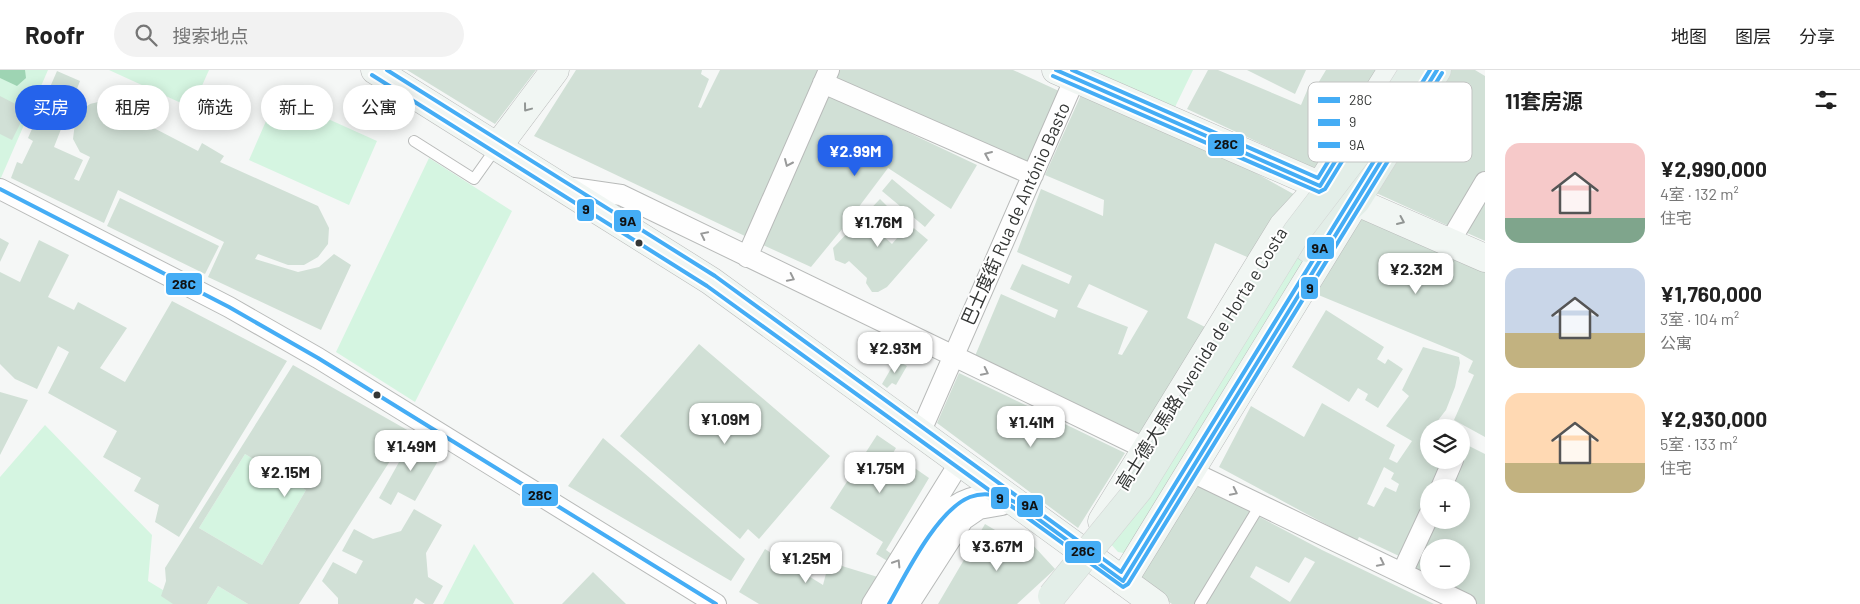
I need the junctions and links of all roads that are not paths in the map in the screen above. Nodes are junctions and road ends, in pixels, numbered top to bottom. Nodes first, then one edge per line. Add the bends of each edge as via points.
1 (555, 70) edge
2 (1392, 70) edge
3 (1414, 70) edge
4 (1437, 70) edge
5 (383, 72) edge
6 (1066, 74) edge
7 (826, 77) edge
8 (1385, 82) edge
9 (1406, 82) edge
10 (1430, 82) edge
11 (414, 141) dead end
12 (498, 146) junction
13 (1335, 162) edge
14 (1350, 162) edge
15 (1381, 162) edge
16 (1033, 175) junction
17 (1485, 182) edge
18 (560, 186) junction
19 (1320, 186) junction
20 (0, 189) edge
21 (1356, 202) junction
22 (1449, 243) junction
23 (747, 257) junction
24 (1485, 258) edge
25 (954, 356) junction
26 (920, 433) junction
27 (1146, 449) junction
28 (960, 462) junction
29 (1190, 471) junction
30 (1260, 505) junction
31 (1020, 506) junction
32 (1423, 529) edge
33 (1083, 552) junction
34 (1402, 574) junction
35 (1123, 581) junction
36 (1047, 600) edge
37 (716, 604) edge
38 (872, 604) edge
39 (888, 604) edge
40 (909, 604) edge
41 (1155, 604) edge
42 (1200, 604) edge
43 (1466, 604) edge

1 -> 12 main road
2 - 8 main road, 高士德大馬路 Avenida de Horta e Costa
3 - 9 main road, bridge
4 - 10 main road
5 - 12 main road
6 - 16 street, 巴士度街 Rua de António Basto
6 - 19 main road
16 -> 7 street
7 -> 23 street
11 - 12 lane via 474,179
12 - 18 main road
13 - 19 main road, 高士德大馬路 Avenida de Horta e Costa
14 - 36 main road, bridge via 1297,232 1139,488
15 - 21 main road
16 - 25 street, 巴士度街 Rua de António Basto
17 - 22 street
23 -> 18 street via 621,196
18 - 26 main road via 711,281
19 - 21 main road
19 - 27 main road, 高士德大馬路 Avenida de Horta e Costa via 1283,226
20 - 37 street via 229,307 318,358
21 -> 22 main road
21 - 29 main road
21 - 36 main road, bridge via 1308,248 1153,496 1112,543
22 - 24 main road
23 -> 25 street
25 - 26 street, 巴士度街 Rua de António Basto
25 -> 27 street
26 - 28 main road
27 - 33 main road, 高士德大馬路 Avenida de Horta e Costa
28 - 31 main road
38 -> 28 street
29 -> 30 street
29 - 35 main road
30 -> 34 street
30 - 42 lane
31 - 33 main road
31 - 39 street via 1002,497 983,495 956,505 942,518
31 - 40 street via 997,505 970,514 956,528
32 - 34 street
33 - 35 main road
34 - 43 street
35 - 41 main road

